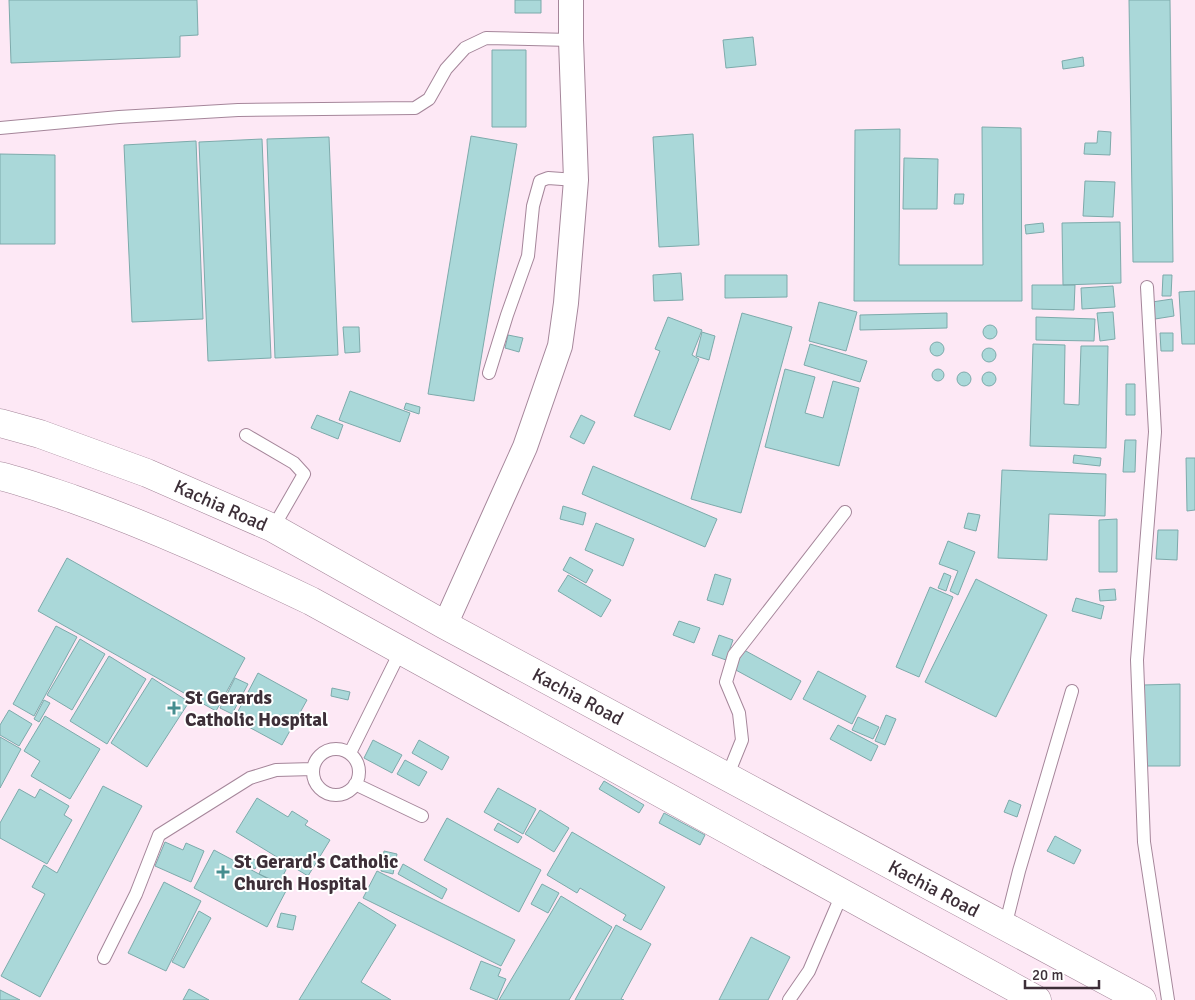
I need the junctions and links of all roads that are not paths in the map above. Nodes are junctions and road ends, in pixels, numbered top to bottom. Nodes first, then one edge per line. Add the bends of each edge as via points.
1 (571, 0) edge
2 (571, 40) junction
3 (0, 128) edge
4 (576, 180) junction
5 (1147, 287) dead end
6 (488, 373) dead end
7 (0, 423) edge
8 (246, 436) dead end
9 (0, 476) edge
10 (845, 512) dead end
11 (273, 528) junction
12 (445, 625) junction
13 (401, 650) junction
14 (1072, 691) dead end
15 (350, 753) junction
16 (313, 769) junction
17 (727, 777) junction
18 (355, 784) junction
19 (422, 816) dead end
20 (842, 894) junction
21 (1006, 927) junction
22 (104, 958) dead end
23 (789, 1000) edge
24 (1037, 1000) edge
25 (1142, 1000) edge
26 (1168, 1000) edge

1 - 2 street
2 - 3 lane via 486,38 464,48 446,69 429,99 415,108 238,110 119,116
2 - 4 street
4 - 6 lane via 548,178 540,181 532,206 528,256
4 - 12 street via 560,346 525,447
5 - 26 lane via 1155,432 1137,660 1144,842
7 - 11 main road, Kachia Road via 147,472
8 - 11 lane via 294,463 304,474
9 - 13 main road via 125,518 217,556 311,601
10 - 17 lane via 734,655 726,682 739,713 742,740
11 - 12 main road, Kachia Road
12 - 17 main road, Kachia Road
13 - 15 lane
13 - 20 main road
14 - 21 lane via 1019,871
15 - 16 lane via 335,748 320,755
15 - 18 lane via 357,762 359,774
16 - 18 lane via 316,784 328,794 344,794
16 - 22 lane via 276,770 250,778 159,835 136,894
17 - 21 main road, Kachia Road
18 - 19 lane
20 - 23 lane via 809,971
20 - 24 main road
21 - 25 main road, Kachia Road

